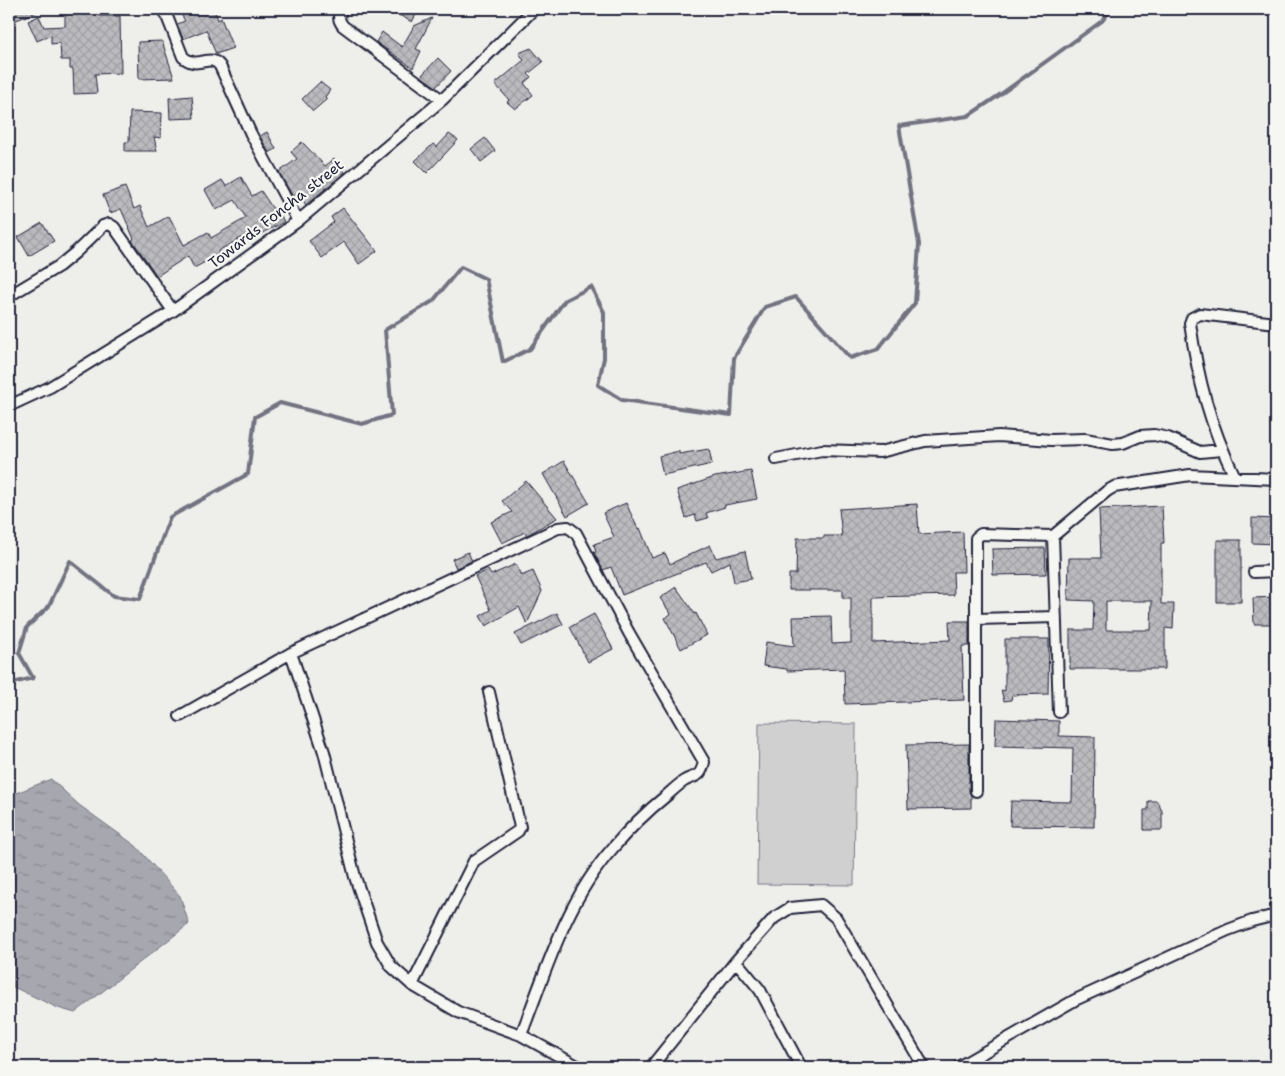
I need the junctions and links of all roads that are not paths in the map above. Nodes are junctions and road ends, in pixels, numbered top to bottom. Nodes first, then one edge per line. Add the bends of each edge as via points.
1 (164, 9) edge
2 (342, 9) edge
3 (534, 9) edge
4 (442, 100) junction
5 (298, 221) junction
6 (9, 296) edge
7 (173, 311) junction
8 (1276, 323) edge
9 (9, 406) edge
10 (1222, 450) junction
11 (776, 459) dead end
12 (1235, 477) junction
13 (1276, 479) edge
14 (1053, 536) junction
15 (1276, 571) edge
16 (1254, 572) dead end
17 (1056, 617) junction
18 (976, 619) junction
19 (292, 653) junction
20 (489, 692) dead end
21 (1059, 712) dead end
22 (180, 716) dead end
23 (976, 791) dead end
24 (1276, 915) edge
25 (736, 961) junction
26 (412, 985) junction
27 (520, 1035) junction
28 (579, 1067) edge
29 (651, 1067) edge
30 (801, 1067) edge
31 (924, 1067) edge
32 (958, 1067) edge

1 - 5 street via 183,57 197,63 216,61 220,66 251,134
2 - 4 street via 339,21 343,26
3 - 4 street, Towards Foncha street
4 - 5 street, Towards Foncha street
5 - 7 street, Towards Foncha street
6 - 7 street via 59,266 109,224
7 - 9 street, Towards Foncha street via 50,387
8 - 10 street via 1200,314 1192,318 1190,323 1200,382
10 - 11 street via 1200,452 1154,435 1113,444 1085,439 999,436 925,441 880,452 822,450
10 - 12 street
12 - 13 street
12 - 14 street via 1190,476 1114,487
14 - 17 street
14 - 18 street via 981,534 976,538
15 - 16 street
17 - 18 street
17 - 21 street
18 - 23 street
19 - 22 street
19 - 26 street via 324,752 355,877 377,942 391,966
19 - 27 street via 558,528 568,527 576,533 629,633 704,762 697,777 685,780 641,816 583,887
20 - 26 street via 520,827 474,861
24 - 32 street via 1228,930 1075,1000
25 - 29 street
25 - 30 street via 760,990
25 - 31 street via 774,918 790,908 820,905 836,918
26 - 27 street via 458,1012
27 - 28 street

